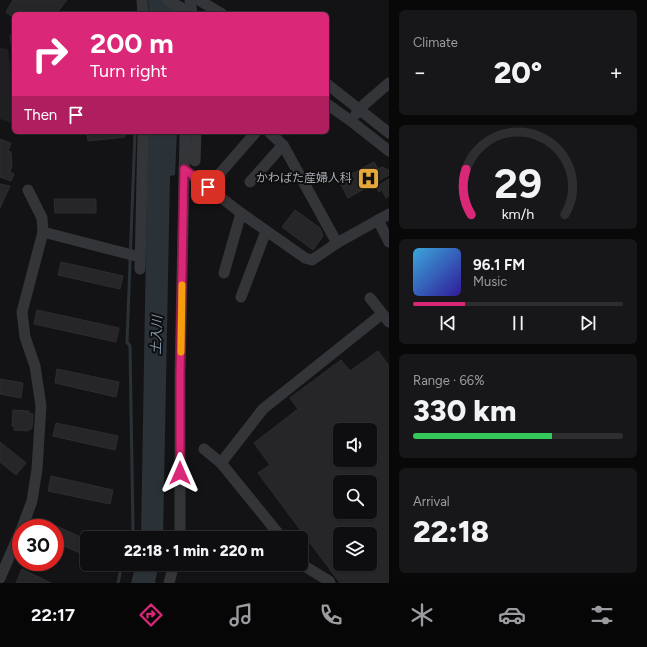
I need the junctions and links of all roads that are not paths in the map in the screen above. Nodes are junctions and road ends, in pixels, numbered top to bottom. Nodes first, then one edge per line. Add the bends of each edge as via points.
1 (142, 0) edge
2 (168, 0) edge
3 (199, 0) edge
4 (190, 10) edge
5 (143, 12) edge
6 (219, 12) edge
7 (389, 83) edge
8 (329, 86) edge
9 (329, 105) edge
10 (360, 109) junction
11 (351, 121) junction
12 (389, 133) edge
13 (143, 134) edge
14 (185, 134) edge
15 (196, 134) edge
16 (254, 134) edge
17 (271, 134) edge
18 (282, 145) junction
19 (389, 151) edge
20 (194, 161) dead end
21 (184, 169) junction
22 (250, 182) dead end
23 (208, 187) junction
24 (28, 190) dead end
25 (241, 213) junction
26 (389, 214) edge
27 (378, 220) junction
28 (266, 231) junction
29 (43, 232) junction
30 (389, 242) edge
31 (336, 243) junction
32 (140, 257) junction
33 (140, 269) dead end
34 (224, 273) dead end
35 (240, 297) dead end
36 (370, 298) dead end
37 (385, 318) edge
38 (204, 449) dead end
39 (221, 463) junction
40 (25, 519) edge
41 (180, 531) edge
42 (276, 531) edge
43 (12, 550) edge
44 (308, 568) edge
45 (172, 571) edge
46 (179, 571) edge
47 (0, 578) edge
48 (169, 583) edge
49 (176, 583) edge
50 (330, 583) edge

1 - 5 street
2 - 4 street
3 - 6 street
7 - 10 street
8 - 10 street
9 - 11 street
10 - 11 street
10 - 12 street
11 - 19 street
13 - 32 street
14 - 21 street
15 - 20 street
16 - 23 street
17 - 18 street
18 - 22 street
18 - 31 street
21 - 23 street
21 - 41 street
23 - 25 street
24 - 29 street via 42,218
25 - 28 street
25 - 34 street
26 - 27 street
27 - 30 street
27 - 31 street
28 - 31 street via 305,258 312,260
28 - 35 street
29 - 32 street
29 - 40 street via 22,312 25,337 35,366 41,406 37,469 32,501
32 - 33 street
36 - 37 street
37 - 39 street via 263,409
38 - 39 street
39 - 42 street
43 - 47 street
44 - 50 street
45 - 48 street
46 - 49 street

